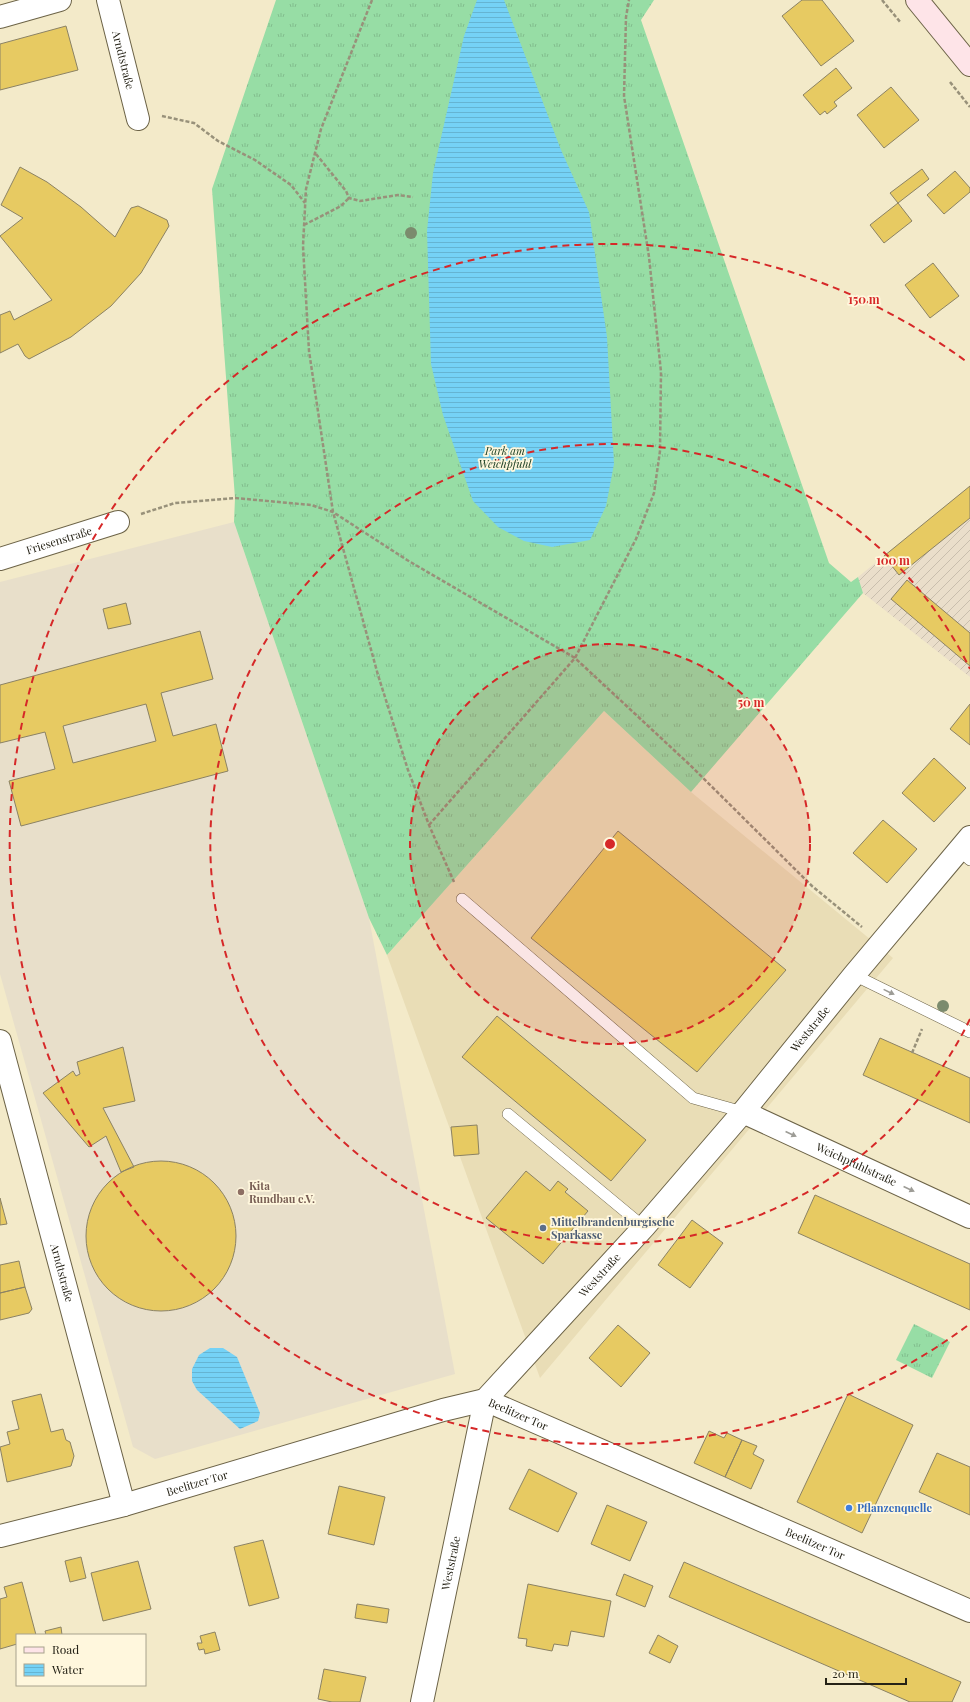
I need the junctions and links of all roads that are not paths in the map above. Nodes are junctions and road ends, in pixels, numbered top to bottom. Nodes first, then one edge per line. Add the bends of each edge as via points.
1 (60, 0) edge
2 (108, 0) edge
3 (917, 0) edge
4 (0, 17) edge
5 (970, 65) edge
6 (137, 115) road end
7 (118, 522) road end
8 (0, 559) edge
9 (966, 849) edge
10 (462, 899) road end
11 (854, 975) junction
12 (970, 1032) edge
13 (0, 1040) edge
14 (743, 1112) junction
15 (508, 1114) dead end
16 (970, 1218) edge
17 (644, 1227) junction
18 (485, 1400) junction
19 (124, 1505) junction
20 (0, 1536) edge
21 (970, 1612) edge
22 (422, 1702) edge

1 - 4 street
2 - 6 street, Arndtstraße
3 - 5 main road
7 - 8 street, Friesenstraße
9 - 11 street, Weststraße
10 - 14 lane via 693,1098
11 -> 12 lane
11 - 14 street, Weststraße
13 - 19 street, Arndtstraße
14 -> 16 street, Weichpfuhlstraße
14 - 17 street, Weststraße
15 - 17 lane
17 - 18 street, Weststraße
18 - 19 street, Beelitzer Tor via 443,1410
18 - 21 street, Beelitzer Tor
18 - 22 street, Weststraße
19 - 20 street, Beelitzer Tor

